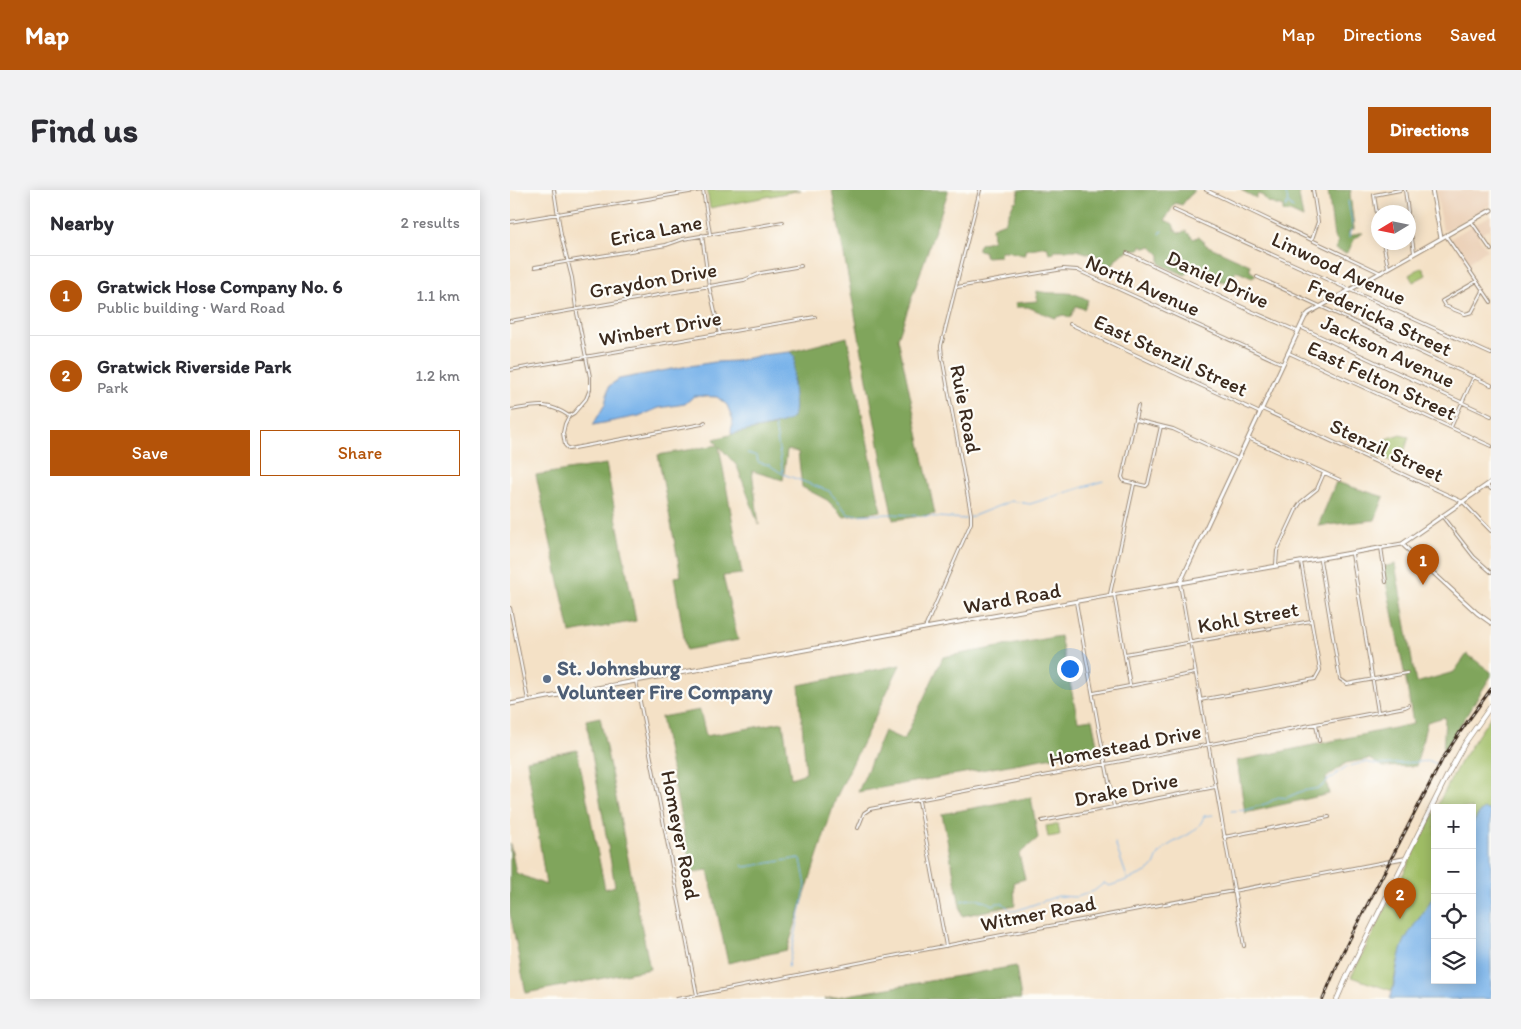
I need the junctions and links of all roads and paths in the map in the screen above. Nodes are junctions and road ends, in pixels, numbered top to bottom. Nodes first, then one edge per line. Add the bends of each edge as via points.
1 (554, 190) edge
2 (702, 190) edge
3 (980, 190) edge
4 (1206, 190) edge
5 (1313, 190) edge
6 (1400, 190) edge
7 (1405, 190) edge
8 (1432, 190) edge
9 (1376, 205) edge
10 (1407, 205) edge
11 (1174, 210) dead end
12 (1491, 210) edge
13 (558, 213) junction
14 (1471, 221) junction
15 (510, 222) edge
16 (782, 222) dead end
17 (710, 234) junction
18 (702, 235) junction
19 (1445, 236) junction
20 (1441, 238) junction
21 (1312, 239) junction
22 (1384, 250) edge
23 (1491, 250) edge
24 (1414, 252) joint
25 (1126, 253) dead end
26 (568, 261) junction
27 (801, 266) dead end
28 (535, 267) dead end
29 (1388, 269) junction
30 (1381, 273) junction
31 (1257, 277) dead end
32 (1477, 282) junction
33 (709, 286) junction
34 (956, 288) junction
35 (1351, 290) junction
36 (1483, 291) junction
37 (1491, 302) edge
38 (1322, 307) junction
39 (576, 308) junction
40 (815, 317) dead end
41 (510, 321) edge
42 (1070, 324) dead end
43 (1300, 327) junction
44 (1298, 332) junction
45 (720, 334) junction
46 (1288, 353) junction
47 (1491, 354) edge
48 (585, 356) junction
49 (1282, 364) junction
50 (510, 370) edge
51 (1474, 376) junction
52 (1491, 385) edge
53 (1462, 402) junction
54 (1138, 406) dead end
55 (510, 410) edge
56 (1261, 411) junction
57 (569, 416) junction
58 (1491, 416) edge
59 (1135, 420) junction
60 (706, 422) dead end
61 (1162, 426) junction
62 (1450, 428) junction
63 (1248, 438) junction
64 (1491, 446) edge
65 (1238, 459) junction
66 (1324, 473) junction
67 (1340, 480) dead end
68 (1491, 482) edge
69 (1134, 484) junction
70 (1486, 485) junction
71 (1491, 489) edge
72 (1463, 502) junction
73 (1442, 516) junction
74 (1491, 531) edge
75 (1402, 544) junction
76 (1381, 547) junction
77 (1352, 552) junction
78 (1320, 558) junction
79 (1301, 562) junction
80 (1276, 566) junction
81 (1491, 572) edge
82 (1386, 582) dead end
83 (1180, 583) junction
84 (1112, 595) junction
85 (1076, 602) junction
86 (510, 608) edge
87 (1311, 621) junction
88 (1491, 623) edge
89 (925, 628) junction
90 (1189, 643) junction
91 (1125, 654) junction
92 (1194, 673) junction
93 (1407, 673) dead end
94 (1372, 680) junction
95 (636, 681) junction
96 (1130, 685) junction
97 (1093, 693) junction
98 (528, 700) junction
99 (1199, 700) junction
100 (510, 704) edge
101 (1409, 705) dead end
102 (1491, 706) edge
103 (1378, 712) junction
104 (1316, 724) junction
105 (1319, 741) dead end
106 (1207, 744) junction
107 (1105, 764) junction
108 (1215, 787) junction
109 (918, 800) junction
110 (1114, 807) junction
111 (1328, 817) dead end
112 (1042, 821) dead end
113 (858, 828) dead end
114 (1224, 837) junction
115 (1406, 858) junction
116 (1234, 890) junction
117 (946, 946) junction
118 (1244, 946) dead end
119 (697, 995) junction
120 (677, 999) edge
121 (1337, 999) edge

1 - 13 street
2 - 13 street
2 - 17 street
3 - 34 street, Ruie Road
4 - 21 street
5 - 21 street via 1318,222
6 - 9 street via 1374,195
7 - 10 street
8 - 20 main road
11 - 35 street, Linwood Avenue
12 - 14 main road
13 - 15 street
13 - 26 street
14 - 19 main road
14 - 23 street
16 - 17 street, Erica Lane
17 - 18 street, Erica Lane
18 - 26 street, Erica Lane
18 - 33 street
19 - 20 main road
19 - 32 street
20 - 24 main road
21 - 30 street
22 - 29 street
24 - 29 main road
25 - 44 street, Daniel Drive
26 - 28 street, Erica Lane
26 - 39 street
27 - 33 street, Graydon Drive
29 - 30 main road
30 - 35 main road
31 - 38 street, Fredericka Street
32 - 36 street
32 - 36 street via 1442,301 1445,306 1465,314 1472,312
33 - 39 street, Graydon Drive
33 - 45 street
34 - 49 street, North Avenue via 1063,269 1077,270
34 - 89 street, Ruie Road via 941,346 971,523
35 - 38 main road
35 - 47 street, Linwood Avenue
36 - 37 street
38 - 43 main road via 1309,313
38 - 51 street, Fredericka Street
39 - 41 street, Graydon Drive
39 - 48 street
40 - 45 street, Winbert Drive
42 - 56 street, East Stenzil Street
43 - 44 main road
43 - 53 street, Jackson Avenue
44 - 46 main road
45 - 48 street, Winbert Drive
46 - 49 main road
46 - 62 street, East Felton Street
48 - 50 street, Winbert Drive
48 - 57 street via 590,389 584,404
49 - 56 main road
51 - 52 street, Fredericka Street
51 - 53 street
53 - 58 street, Jackson Avenue
53 - 62 street
54 - 59 street
55 - 57 street via 541,405 557,408
56 - 63 main road
56 - 72 street, Stenzil Street
57 - 60 street via 563,433 569,449
59 - 61 street
59 - 69 street via 1122,477
61 - 65 street
61 - 69 street via 1148,484
62 - 64 street, East Felton Street
63 - 65 main road
63 - 66 street
65 - 83 main road
66 - 67 street
66 - 80 street via 1317,489 1296,508 1277,551
68 - 70 main road
69 - 84 street
70 - 71 street
70 - 72 main road
72 - 73 main road
72 - 74 street, Stenzil Street
73 - 75 main road
73 - 81 street via 1474,557
75 - 76 main road, Ward Road
75 - 88 main road
76 - 77 main road, Ward Road
76 - 82 street
77 - 78 main road, Ward Road
77 - 94 street
78 - 79 main road, Ward Road
78 - 94 street via 1340,679 1347,684
79 - 80 main road, Ward Road
79 - 87 street
80 - 83 main road, Ward Road
83 - 84 main road, Ward Road
83 - 90 street
84 - 85 main road, Ward Road
84 - 91 street
85 - 89 main road, Ward Road
85 - 97 street
86 - 98 street
87 - 90 street, Kohl Street
87 - 99 street via 1320,670 1316,679
89 - 95 main road, Ward Road
90 - 91 street, Kohl Street
90 - 92 street
91 - 96 street
92 - 96 street
92 - 99 street
93 - 94 street
94 - 103 street
95 - 98 main road, Ward Road
95 - 119 street, Homeyer Road
96 - 97 street
97 - 107 street
98 - 100 main road, Ward Road
99 - 106 street
101 - 103 street, Homestead Drive
102 - 115 main road via 1456,758
103 - 104 street, Homestead Drive
104 - 105 street
104 - 106 street, Homestead Drive
106 - 107 street, Homestead Drive
106 - 108 street
107 - 109 street, Homestead Drive
107 - 110 street
108 - 110 street, Drake Drive
108 - 114 street
109 - 113 street, Homestead Drive via 870,810 864,813
109 - 117 street
110 - 112 street, Drake Drive
111 - 114 street
114 - 116 street
115 - 116 street, Witmer Road
115 - 121 main road
116 - 117 street, Witmer Road
116 - 118 street
117 - 119 street, Witmer Road
119 - 120 street, Witmer Road

